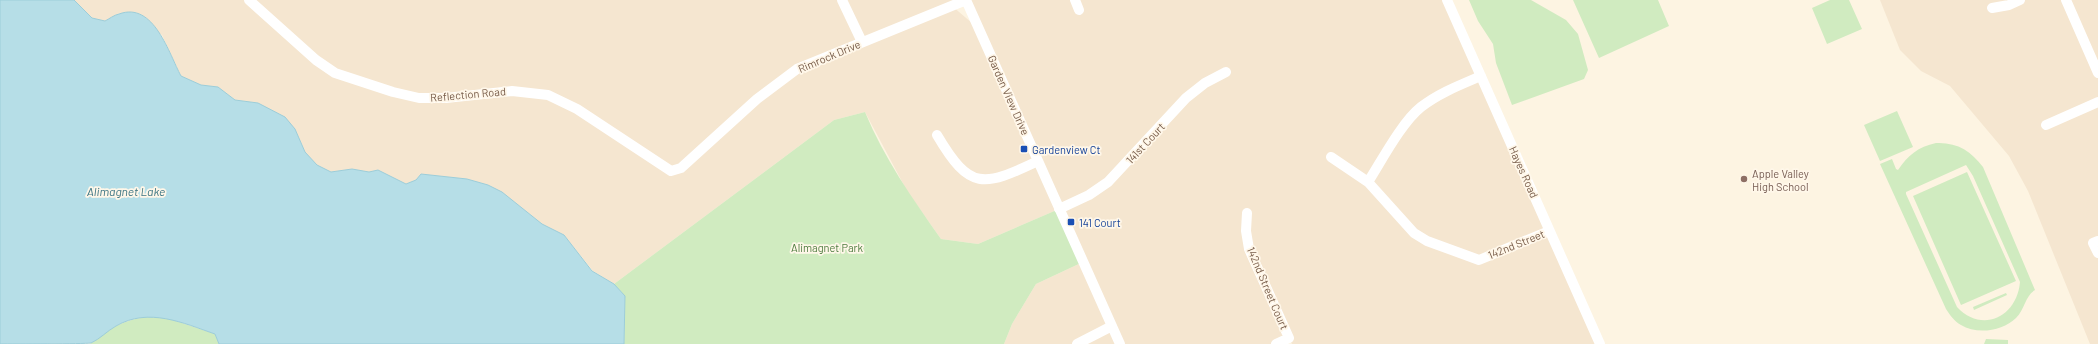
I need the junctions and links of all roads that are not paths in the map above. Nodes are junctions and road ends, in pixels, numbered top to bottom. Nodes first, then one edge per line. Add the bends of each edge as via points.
1 (249, 0) edge
2 (842, 0) edge
3 (966, 0) edge
4 (1075, 0) edge
5 (1447, 0) edge
6 (2020, 0) edge
7 (2066, 0) edge
8 (1992, 8) dead end
9 (1079, 10) dead end
10 (862, 42) junction
11 (1226, 72) dead end
12 (2098, 73) edge
13 (1481, 76) junction
14 (2098, 102) edge
15 (2046, 125) dead end
16 (937, 135) dead end
17 (1331, 157) dead end
18 (1038, 161) junction
19 (672, 171) joint
20 (1368, 182) junction
21 (1059, 208) junction
22 (1247, 214) dead end
23 (1549, 231) junction
24 (2098, 241) edge
25 (2098, 253) edge
26 (1112, 326) junction
27 (1077, 344) edge
28 (1120, 344) edge
29 (1276, 344) edge
30 (1600, 344) edge

1 - 19 street, Reflection Road via 316,60 335,73 419,98 446,98 512,91 548,95 577,109
2 - 10 street
3 - 10 street, Rimrock Drive
3 - 18 street, Garden View Drive
4 - 9 street
5 - 13 street, Hayes Road
6 - 8 street
7 - 12 street
10 - 19 street, Rimrock Drive via 797,68 681,168
11 - 21 street, 141st Court via 1205,83 1186,98 1108,182 1089,195
13 - 20 street via 1438,95 1420,108 1408,121
13 - 23 street, Hayes Road
14 - 15 street
16 - 18 street via 950,157 968,175 981,181 1015,172
17 - 20 street, 142nd Street
18 - 21 street, Garden View Drive
20 - 23 street, 142nd Street via 1414,233 1427,242 1479,260
21 - 26 street, Garden View Drive
22 - 29 street, 142nd Street Court via 1249,249 1289,338
23 - 30 street, Hayes Road
24 - 25 street via 2094,243
26 - 27 street
26 - 28 street, Garden View Drive

